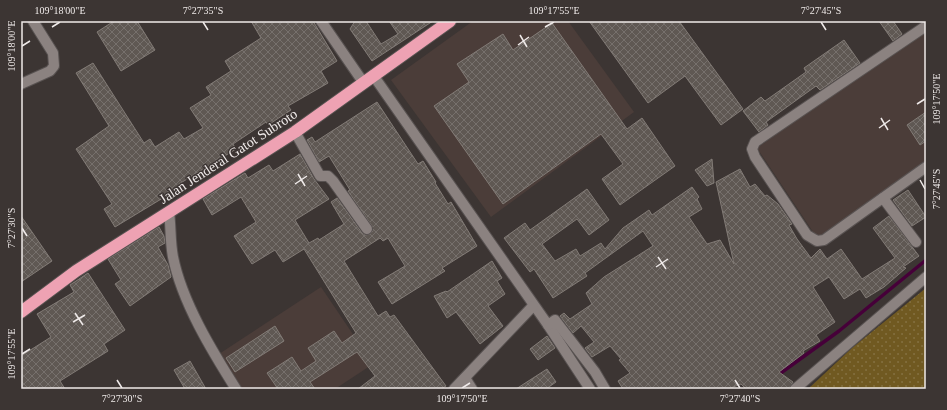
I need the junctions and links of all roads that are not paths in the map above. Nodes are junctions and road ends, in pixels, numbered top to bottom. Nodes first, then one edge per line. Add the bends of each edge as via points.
1 (33, 21) edge
2 (321, 21) edge
3 (450, 21) edge
4 (926, 26) edge
5 (373, 75) junction
6 (363, 82) junction
7 (21, 84) edge
8 (295, 132) junction
9 (926, 167) edge
10 (883, 198) junction
11 (169, 212) junction
12 (368, 229) dead end
13 (916, 242) dead end
14 (926, 277) edge
15 (533, 306) junction
16 (21, 312) edge
17 (548, 325) junction
18 (465, 378) junction
19 (236, 389) edge
20 (454, 389) edge
21 (472, 389) edge
22 (590, 389) edge
23 (605, 389) edge
24 (795, 389) edge

1 - 7 street via 53,53 54,66 50,71
2 - 6 street
3 - 5 highway, Jalan Jenderal Gatot Subroto
4 - 10 street via 755,142 752,149 754,157 807,235 817,241 824,240
5 - 6 highway, Jalan Jenderal Gatot Subroto
5 - 15 street
6 - 8 highway, Jalan Jenderal Gatot Subroto
8 - 11 highway, Jalan Jenderal Gatot Subroto
8 - 12 street via 320,176 328,176 333,181
9 - 10 street
10 - 13 street
11 - 16 highway, Jalan Jenderal Gatot Subroto via 76,271
11 - 19 street via 173,257 183,288 200,326
14 - 24 street
15 - 17 street
15 - 18 street
17 - 22 street
17 - 23 street via 555,320
18 - 20 street
18 - 21 street

